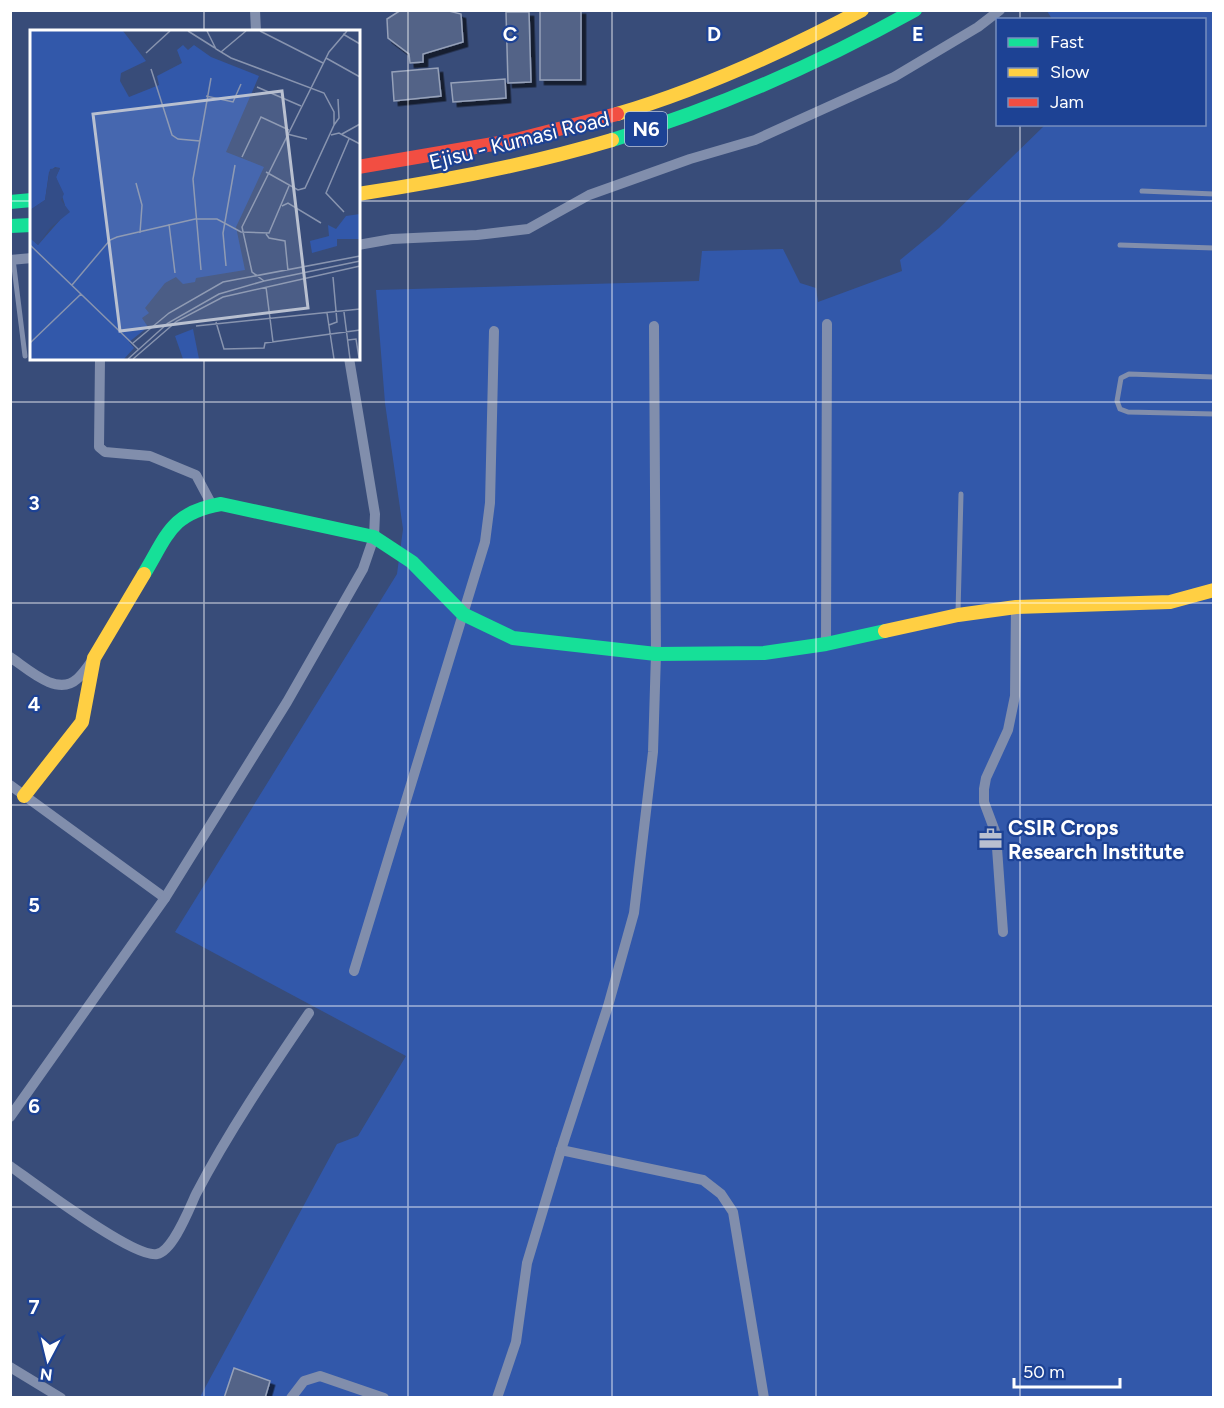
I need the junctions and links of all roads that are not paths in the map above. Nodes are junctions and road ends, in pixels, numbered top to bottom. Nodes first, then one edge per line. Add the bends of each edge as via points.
1 (255, 10) edge
2 (862, 10) edge
3 (915, 10) edge
4 (1000, 10) edge
5 (256, 30) edge
6 (360, 166) edge
7 (1142, 191) dead end
8 (360, 194) edge
9 (1214, 194) edge
10 (30, 200) edge
11 (10, 202) edge
12 (30, 225) edge
13 (10, 226) edge
14 (360, 245) edge
15 (1119, 245) dead end
16 (1214, 248) edge
17 (30, 258) edge
18 (12, 259) edge
19 (827, 324) dead end
20 (654, 326) dead end
21 (494, 331) dead end
22 (25, 356) dead end
23 (100, 360) edge
24 (349, 360) edge
25 (1214, 376) edge
26 (1214, 414) edge
27 (961, 494) dead end
28 (212, 505) junction
29 (374, 537) junction
30 (1214, 590) edge
31 (1016, 607) junction
32 (463, 614) junction
33 (958, 615) junction
34 (826, 644) junction
35 (656, 654) junction
36 (10, 657) edge
37 (94, 658) junction
38 (10, 785) edge
39 (24, 796) junction
40 (165, 898) junction
41 (1003, 932) dead end
42 (354, 971) dead end
43 (309, 1013) dead end
44 (10, 1117) edge
45 (561, 1150) junction
46 (10, 1166) edge
47 (10, 1367) edge
48 (61, 1398) edge
49 (291, 1398) edge
50 (384, 1398) edge
51 (497, 1398) edge
52 (764, 1398) edge

1 - 5 street
2 - 6 main road, N6 via 792,45 672,96 540,135
3 - 8 main road, Ejisu - Kumasi Road / N6 via 808,66 725,102 632,134 489,172
4 - 14 street via 894,78 755,140 589,195 528,229
7 - 9 lane
10 - 11 main road
12 - 13 main road
15 - 16 lane
17 - 18 street
18 - 22 lane
19 - 34 street
20 - 35 street
21 - 32 street via 490,503 485,542
23 - 28 street via 99,447 105,452 150,456 196,474
24 - 29 street via 375,514
25 - 26 lane via 1129,374 1121,378 1117,400 1120,409 1128,412
27 - 33 lane
28 - 29 main road
28 - 37 main road via 194,509 175,523
29 - 32 main road via 412,562
29 - 40 street via 363,569 287,702
30 - 31 main road via 1170,602
31 - 33 main road
31 - 41 street via 1015,696 1008,730 984,789 984,801 996,834
32 - 35 main road via 513,638
32 - 42 street
33 - 34 main road
34 - 35 main road via 764,653
35 - 45 street via 653,752 634,913
36 - 37 street via 49,683 62,686 76,681
37 - 39 main road via 82,722
38 - 39 street
39 - 40 street
40 - 44 street
43 - 46 street via 218,1153 166,1250 148,1254 133,1248
45 - 51 street via 527,1263 516,1341
45 - 52 street via 703,1180 721,1194 733,1212
47 - 48 street
49 - 50 street via 304,1381 320,1376

